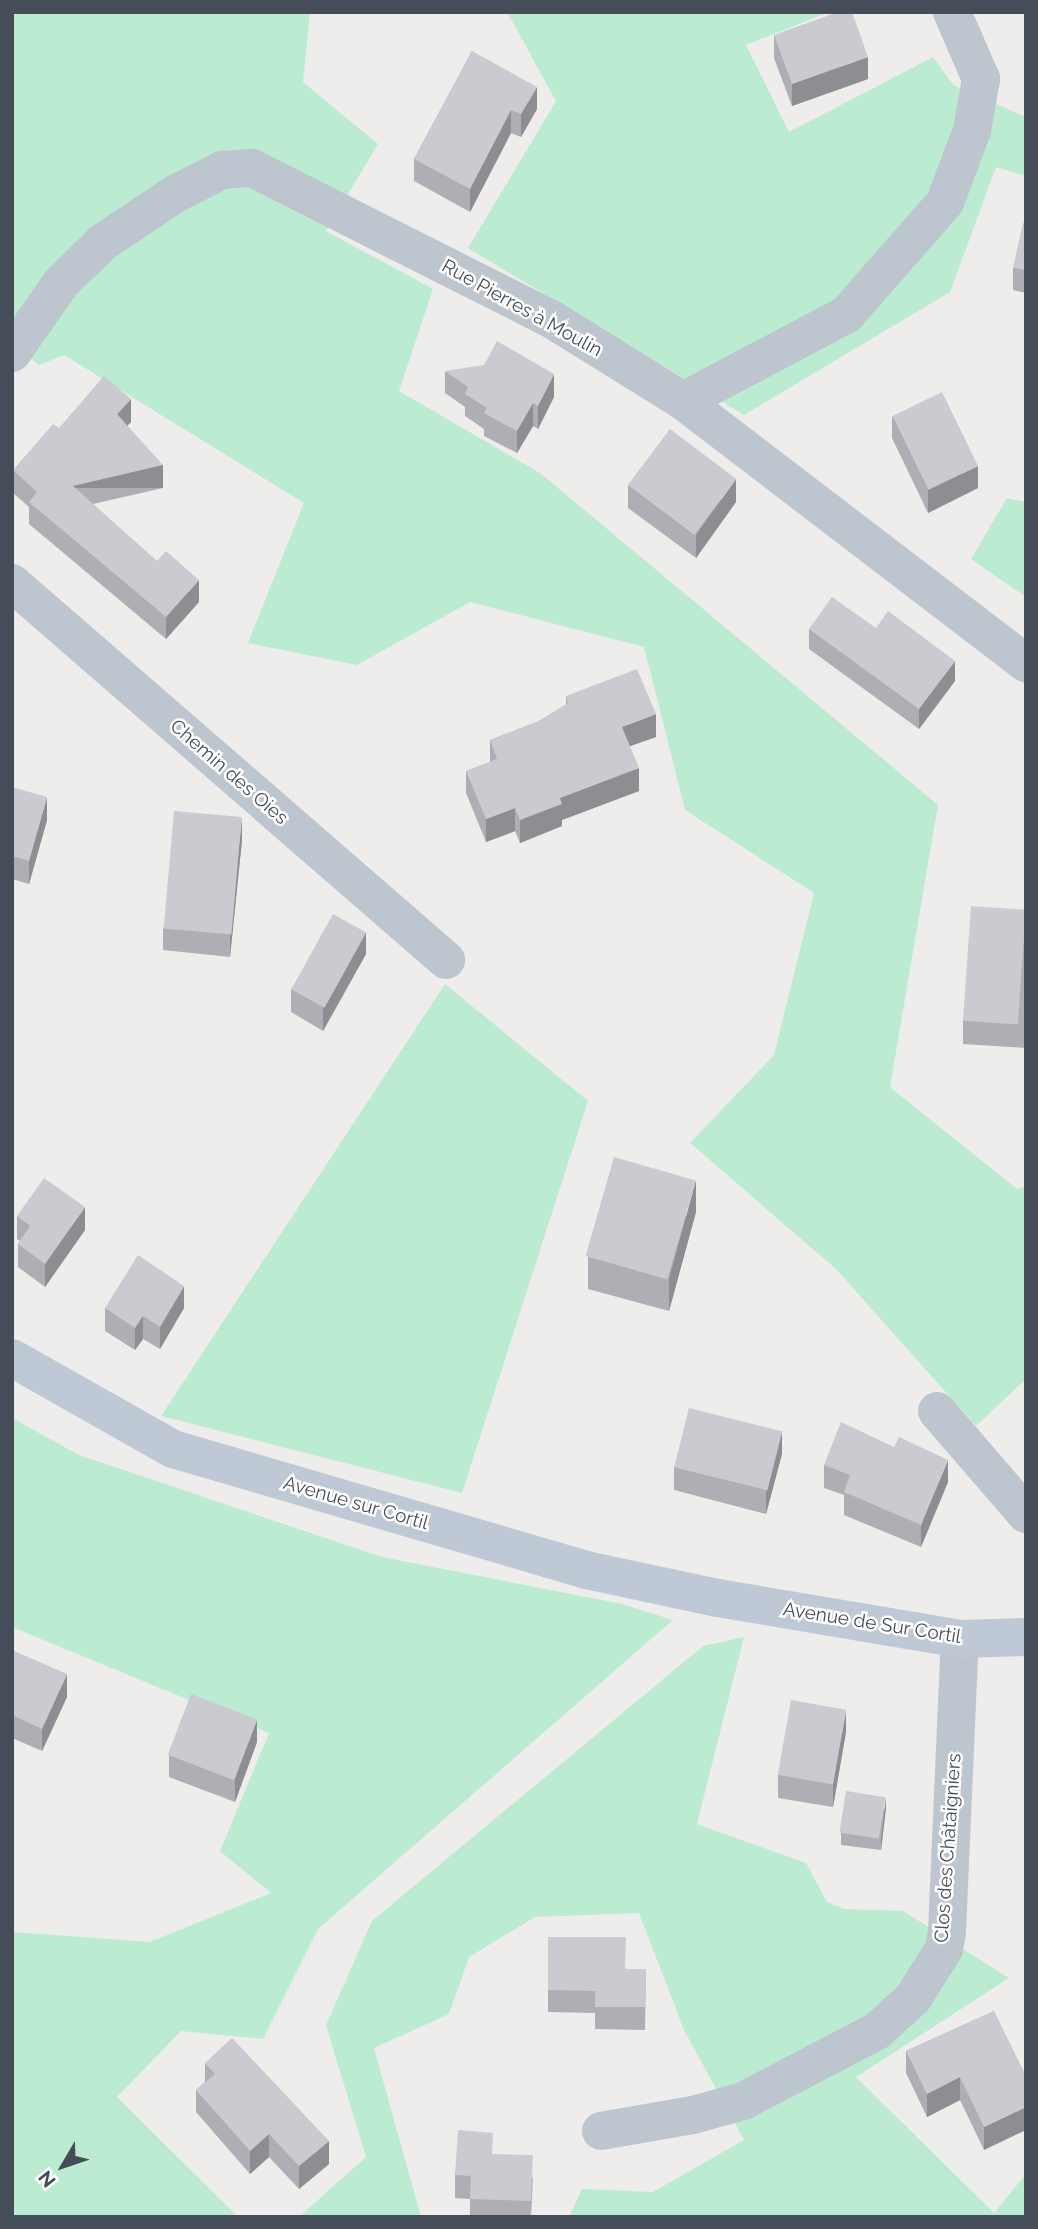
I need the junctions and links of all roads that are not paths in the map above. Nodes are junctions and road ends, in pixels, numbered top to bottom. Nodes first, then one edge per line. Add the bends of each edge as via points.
1 (952, 12) edge
2 (12, 353) edge
3 (683, 401) junction
4 (12, 583) edge
5 (1026, 663) edge
6 (446, 960) dead end
7 (12, 1358) edge
8 (937, 1410) dead end
9 (1026, 1514) edge
10 (718, 1598) joint
11 (1026, 1637) edge
12 (960, 1639) junction
13 (601, 2130) dead end

1 - 3 street via 981,79 972,130 945,202 847,314
2 - 3 street, Rue Pierres à Moulin via 61,283 103,242 174,194 222,170 253,168 552,320
3 - 5 street, Rue Pierres à Moulin
4 - 6 street, Chemin des Oies
7 - 10 main road, Avenue sur Cortil via 173,1449 586,1570
8 - 9 street
10 - 12 main road, Avenue de Sur Cortil
11 - 12 main road, Avenue de Sur Cortil
12 - 13 street, Clos des Châtaigniers via 947,1931 944,1948 913,1998 877,2031 743,2101 693,2115

